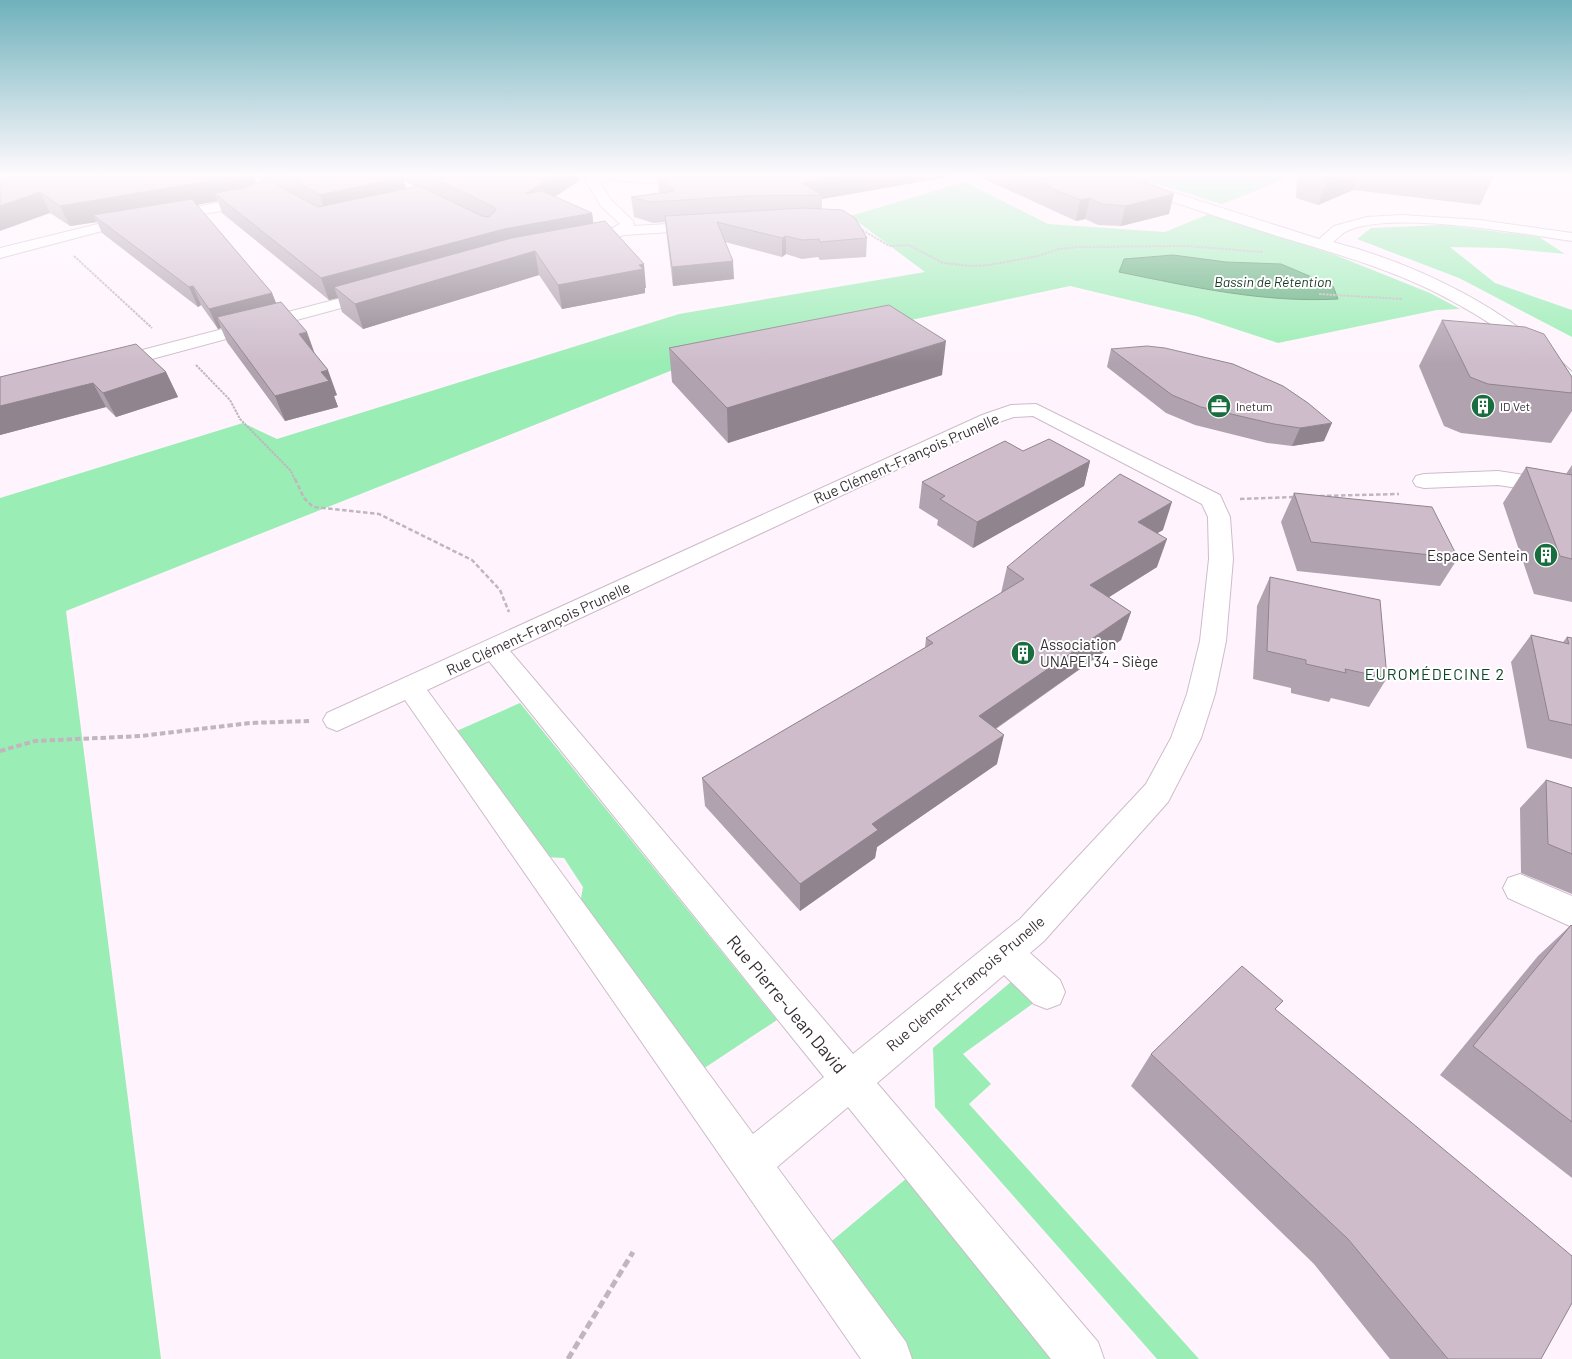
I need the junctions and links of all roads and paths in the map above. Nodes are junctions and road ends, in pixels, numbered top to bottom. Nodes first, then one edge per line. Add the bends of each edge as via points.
1 (608, 237) edge
2 (876, 237) edge
3 (1296, 237) edge
4 (1327, 237) edge
5 (55, 238) joint
6 (1323, 243) junction
7 (568, 245) edge
8 (1264, 252) dead end
9 (0, 253) edge
10 (390, 289) edge
11 (1319, 294) dead end
12 (1394, 294) dead end
13 (175, 348) junction
14 (96, 368) edge
15 (1572, 382) edge
16 (1424, 481) dead end
17 (1572, 489) edge
18 (1406, 493) dead end
19 (1319, 496) edge
20 (1299, 497) edge
21 (1212, 500) junction
22 (506, 642) junction
23 (410, 688) junction
24 (337, 720) joint
25 (0, 751) edge
26 (1520, 888) dead end
27 (1572, 912) edge
28 (1005, 952) junction
29 (1047, 992) dead end
30 (850, 1080) junction
31 (749, 1164) junction
32 (632, 1252) dead end
33 (568, 1359) edge
34 (889, 1359) edge
35 (1081, 1359) edge

1 - 7 street
2 - 8 path via 889,246 909,245 943,262 972,266 1078,247 1186,246
3 - 6 street
4 - 6 street
5 - 9 street
5 - 13 path
6 - 15 street via 1413,276 1461,298 1534,346
10 - 13 street
11 - 12 path via 1403,298
13 - 14 street
13 - 22 path via 179,356 191,361 230,400 240,419 291,471 304,498 313,508 379,514 472,560 500,590
16 - 17 street via 1498,478
18 - 19 path
20 - 21 path
21 - 22 street, Rue Clément-François Prunelle via 1036,410 1011,411
21 - 28 street, Rue Clément-François Prunelle via 1219,517 1221,559 1213,641 1201,694 1186,738 1157,793 1032,930
22 - 23 street, Rue Clément-François Prunelle
22 - 30 street, Rue Pierre-Jean David
23 - 24 street, Rue Clément-François Prunelle
23 - 31 street
24 - 25 path via 250,723 141,736 35,741
26 - 27 street
28 - 29 street
28 - 30 street, Rue Clément-François Prunelle
30 - 31 street, Rue Clément-François Prunelle
30 - 35 street, Rue Pierre-Jean David
31 - 34 street
32 - 33 path

